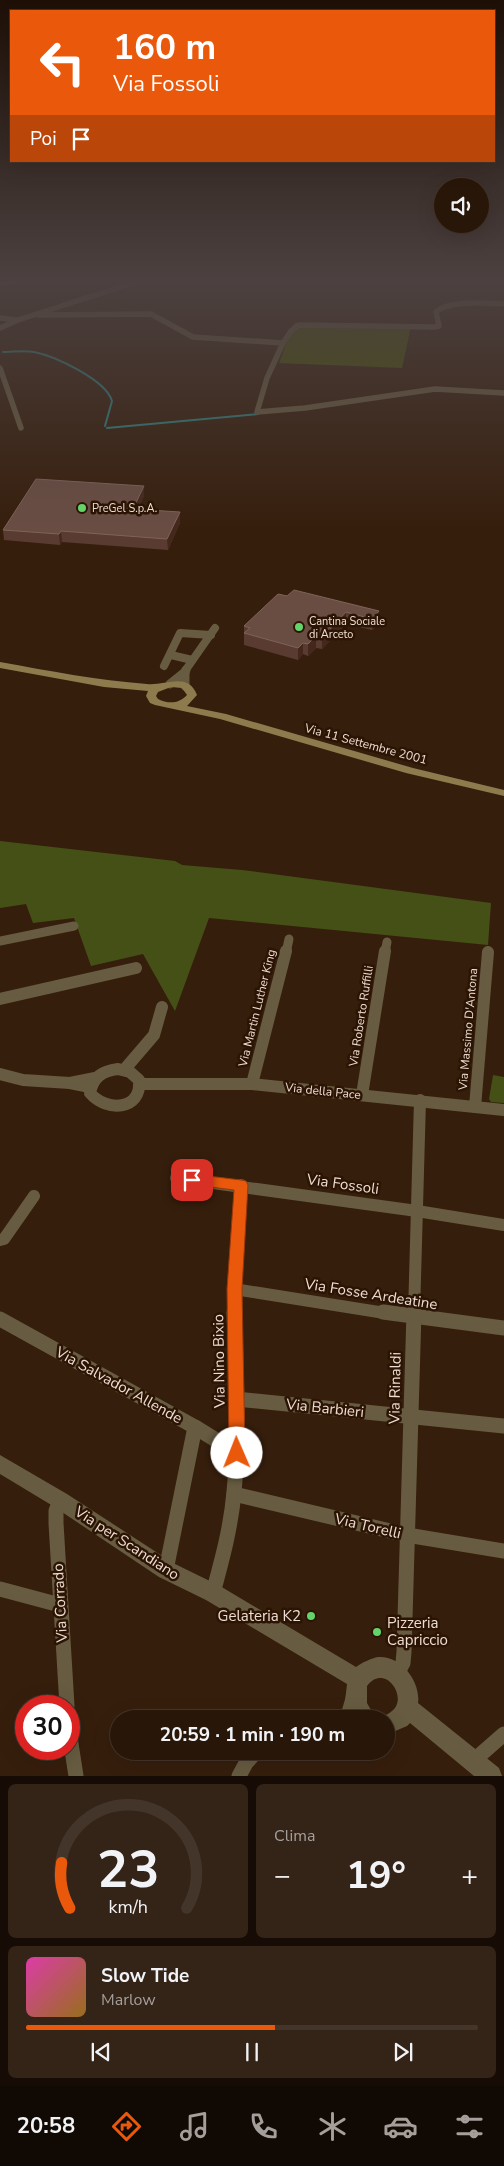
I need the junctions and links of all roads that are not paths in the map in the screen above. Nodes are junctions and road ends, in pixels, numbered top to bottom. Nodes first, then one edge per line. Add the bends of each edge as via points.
1 (273, 364) edge
2 (0, 368) edge
3 (504, 393) edge
4 (21, 428) dead end
5 (170, 655) junction
6 (192, 660) junction
7 (0, 665) edge
8 (164, 666) dead end
9 (185, 672) junction
10 (170, 684) junction
11 (185, 686) junction
12 (154, 692) junction
13 (190, 699) junction
14 (173, 706) junction
15 (222, 716) junction
16 (504, 793) edge
17 (74, 926) dead end
18 (289, 939) dead end
19 (0, 941) edge
20 (387, 942) dead end
21 (488, 952) dead end
22 (136, 968) dead end
23 (0, 999) edge
24 (162, 1006) dead end
25 (124, 1070) junction
26 (0, 1074) edge
27 (93, 1082) junction
28 (141, 1084) junction
29 (252, 1084) junction
30 (362, 1095) junction
31 (420, 1100) junction
32 (475, 1107) junction
33 (504, 1110) edge
34 (176, 1178) dead end
35 (241, 1185) junction
36 (34, 1196) dead end
37 (417, 1211) junction
38 (504, 1225) edge
39 (0, 1240) edge
40 (234, 1289) junction
41 (413, 1317) junction
42 (0, 1319) edge
43 (504, 1328) edge
44 (236, 1399) junction
45 (410, 1417) junction
46 (504, 1426) edge
47 (195, 1427) junction
48 (237, 1453) junction
49 (0, 1464) edge
50 (234, 1494) junction
51 (60, 1500) junction
52 (408, 1536) junction
53 (504, 1551) edge
54 (166, 1570) junction
55 (0, 1589) edge
56 (213, 1593) junction
57 (60, 1605) junction
58 (397, 1674) junction
59 (357, 1684) junction
60 (66, 1695) edge
61 (408, 1708) junction
62 (350, 1710) edge
63 (360, 1710) edge
64 (395, 1723) edge
65 (504, 1734) edge
66 (74, 1760) edge
67 (248, 1760) edge
68 (484, 1772) edge
69 (76, 1776) edge
70 (239, 1776) edge

1 - 3 street via 257,412 435,389
2 - 4 street
5 - 6 street
5 - 6 street via 180,633 213,631
5 - 8 street
6 - 9 street
7 - 12 main road, Via 11 Settembre 2001
9 - 10 street
9 - 11 street
10 - 11 main road
10 - 12 main road
11 - 13 main road via 192,692
12 - 14 main road, Via 11 Settembre 2001 via 155,702
13 - 14 main road
13 - 15 main road, Via 11 Settembre 2001
14 - 15 main road, Via 11 Settembre 2001
15 - 16 main road, Via 11 Settembre 2001 via 410,771
17 - 19 street
18 - 29 street, Via Martin Luther King
20 - 30 street, Via Roberto Ruffilli
21 - 32 street, Via Massimo D'Antona
22 - 23 street
24 - 25 street via 152,1040
25 - 27 street via 111,1069
25 - 28 street via 135,1075
26 - 27 street via 23,1080 70,1084
27 - 28 street via 90,1093 98,1103 112,1107 133,1100
28 - 29 street, Via della Pace
29 - 30 street, Via della Pace
30 - 31 street, Via della Pace
31 - 32 street, Via della Pace
31 - 37 street, Via Rinaldi
32 - 33 street, Via della Pace
34 - 35 street, Via Fossoli
35 - 37 street, Via Fossoli
35 - 40 street, Via Nino Bixio
36 - 39 street via 4,1239
37 - 38 street, Via Fossoli
37 - 41 street, Via Rinaldi
40 - 41 street, Via Fosse Ardeatine
40 - 44 street, Via Nino Bixio
41 - 43 street, Via Fosse Ardeatine
41 - 45 street, Via Rinaldi
42 - 47 street, Via Salvador Allende
44 - 45 street, Via Barbieri
44 - 48 street, Via Nino Bixio
45 - 46 street, Via Barbieri
45 - 52 street, Via Rinaldi
47 - 48 street, Via Salvador Allende
47 - 54 street
48 - 50 street, Via Nino Bixio
49 - 51 street, Via per Scandiano
50 - 52 street, Via Torelli
50 - 56 street, Via Nino Bixio via 227,1540
51 - 54 street, Via per Scandiano
51 - 57 street, Via Corrado via 56,1517
52 - 53 street, Via Torelli
52 - 58 street, Via Rinaldi via 404,1652
54 - 56 street, Via per Scandiano
55 - 57 street
56 - 59 street, Via per Scandiano
57 - 60 street, Via Corrado
58 - 59 street via 386,1668 370,1669
58 - 61 street via 408,1691
59 - 62 street
59 - 63 street
61 - 64 street
61 - 68 street
65 - 68 street
66 - 69 street
67 - 70 street

